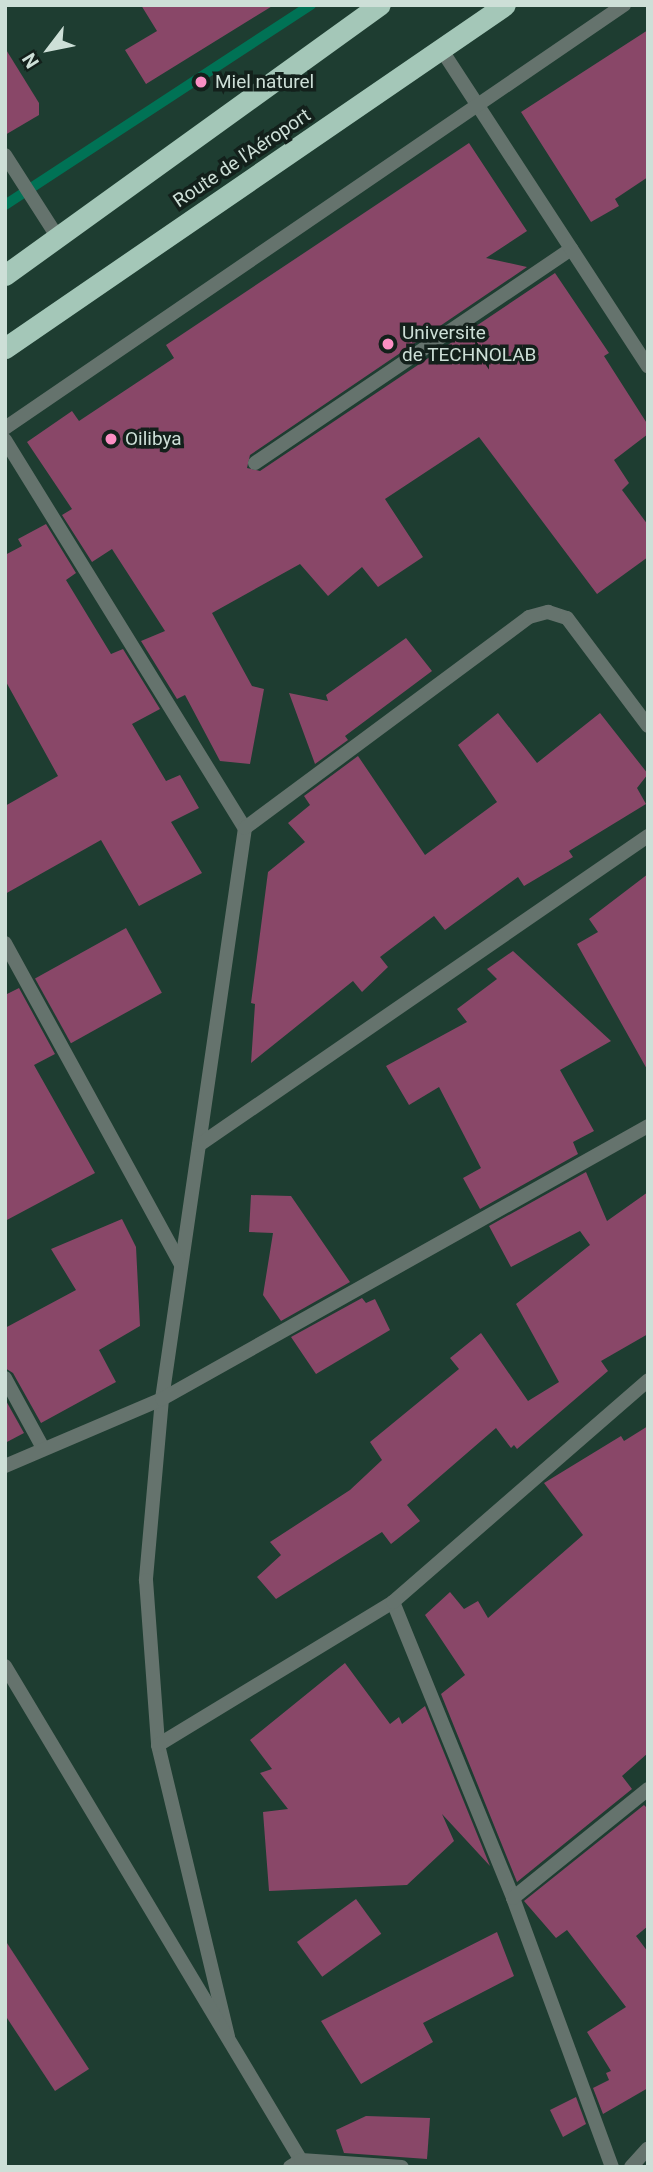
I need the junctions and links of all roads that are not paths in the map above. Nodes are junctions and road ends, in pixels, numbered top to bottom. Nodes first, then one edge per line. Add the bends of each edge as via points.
1 (380, 5) edge
2 (505, 5) edge
3 (624, 5) edge
4 (441, 49) junction
5 (478, 106) junction
6 (5, 155) edge
7 (58, 238) junction
8 (571, 249) junction
9 (5, 275) edge
10 (5, 348) edge
11 (648, 366) edge
12 (5, 428) edge
13 (5, 440) edge
14 (255, 463) dead end
15 (648, 726) edge
16 (245, 828) junction
17 (648, 836) edge
18 (5, 943) edge
19 (648, 1126) edge
20 (199, 1145) junction
21 (181, 1264) junction
22 (5, 1378) edge
23 (648, 1380) edge
24 (162, 1399) junction
25 (43, 1448) junction
26 (5, 1466) edge
27 (393, 1602) junction
28 (5, 1666) edge
29 (158, 1745) junction
30 (648, 1788) edge
31 (513, 1898) junction
32 (228, 2037) junction
33 (648, 2148) edge
34 (299, 2164) edge
35 (402, 2167) edge
36 (612, 2167) edge
37 (631, 2167) edge

1 - 7 highway, Route de l'Aéroport
2 - 4 highway, Route de l'Aéroport
3 - 5 street
4 - 5 street
4 - 10 highway, Route de l'Aéroport
5 - 8 street
5 - 12 street
6 - 7 street
7 - 9 highway, Route de l'Aéroport
8 - 11 street
8 - 14 street
13 - 16 street
15 - 16 street via 568,618 528,617
16 - 20 street
17 - 20 street
18 - 21 street
19 - 24 street
20 - 21 street
21 - 24 street
22 - 25 street
23 - 27 street
24 - 25 street
24 - 29 street via 146,1580
25 - 26 street
27 - 29 street
27 - 31 street
28 - 32 street
29 - 32 street
30 - 31 street
31 - 36 street
32 - 34 street
33 - 37 street
34 - 35 street

